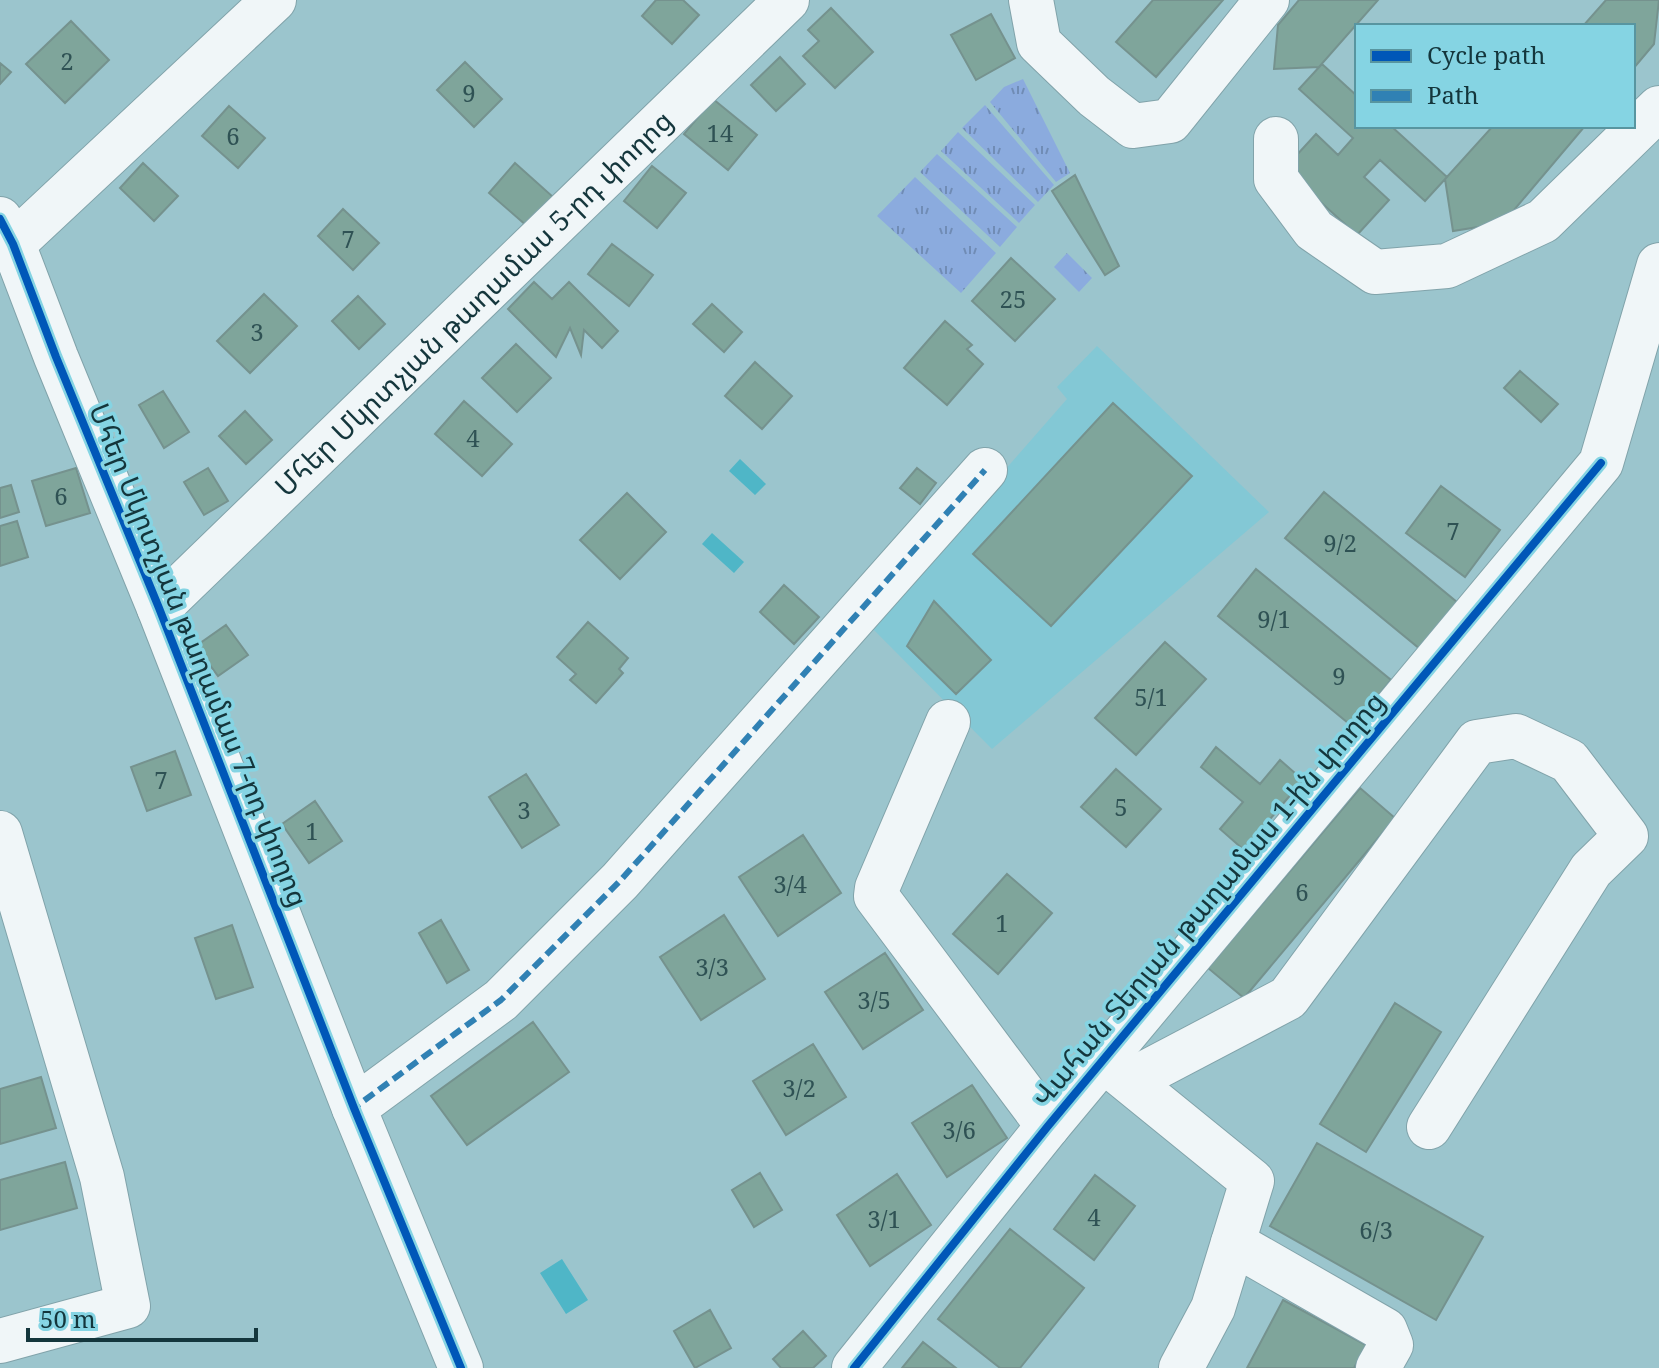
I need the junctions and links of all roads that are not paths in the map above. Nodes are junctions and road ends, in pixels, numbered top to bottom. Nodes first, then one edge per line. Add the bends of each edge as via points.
1 (274, 0) edge
2 (787, 0) edge
3 (1031, 0) edge
4 (1267, 0) edge
5 (1659, 108) edge
6 (1276, 139) dead end
7 (6, 232) edge
8 (1659, 265) edge
9 (1641, 387) edge
10 (985, 470) dead end
11 (159, 608) junction
12 (948, 722) dead end
13 (0, 833) edge
14 (1116, 1070) junction
15 (354, 1108) junction
16 (1048, 1126) junction
17 (1429, 1127) dead end
18 (1233, 1243) junction
19 (0, 1341) edge
20 (461, 1368) edge
21 (854, 1368) edge
22 (1181, 1368) edge
23 (1378, 1368) edge

1 - 7 street
2 - 11 street, Մհեր Մկրտչյան թաղամաս 5-րդ փողոց
3 - 4 street via 1039,43 1133,126 1170,121
5 - 6 street via 1543,221 1447,266 1375,272 1314,230 1276,179
7 - 11 street, Մհեր Մկրտչյան թաղամաս 7-րդ փողոց
8 - 9 street
9 - 14 street, Վահան Տերյան թաղամաս 1-ին փողոց via 1601,463
10 - 15 street via 620,881 501,1000
11 - 15 street, Մհեր Մկրտչյան թաղամաս 7-րդ փողոց
12 - 16 street via 876,896
13 - 19 street via 102,1177 128,1306
14 - 16 street, Վահան Տերյան թաղամաս 1-ին փողոց
14 - 17 street via 1288,998 1477,742 1516,736 1569,761 1626,836 1591,870
14 - 18 street via 1252,1181
15 - 20 street, Մհեր Մկրտչյան թաղամաս 7-րդ փողոց
16 - 21 street, Վահան Տերյան թաղամաս 1-ին փողոց
18 - 22 street via 1213,1308
18 - 23 street via 1385,1330 1391,1345

